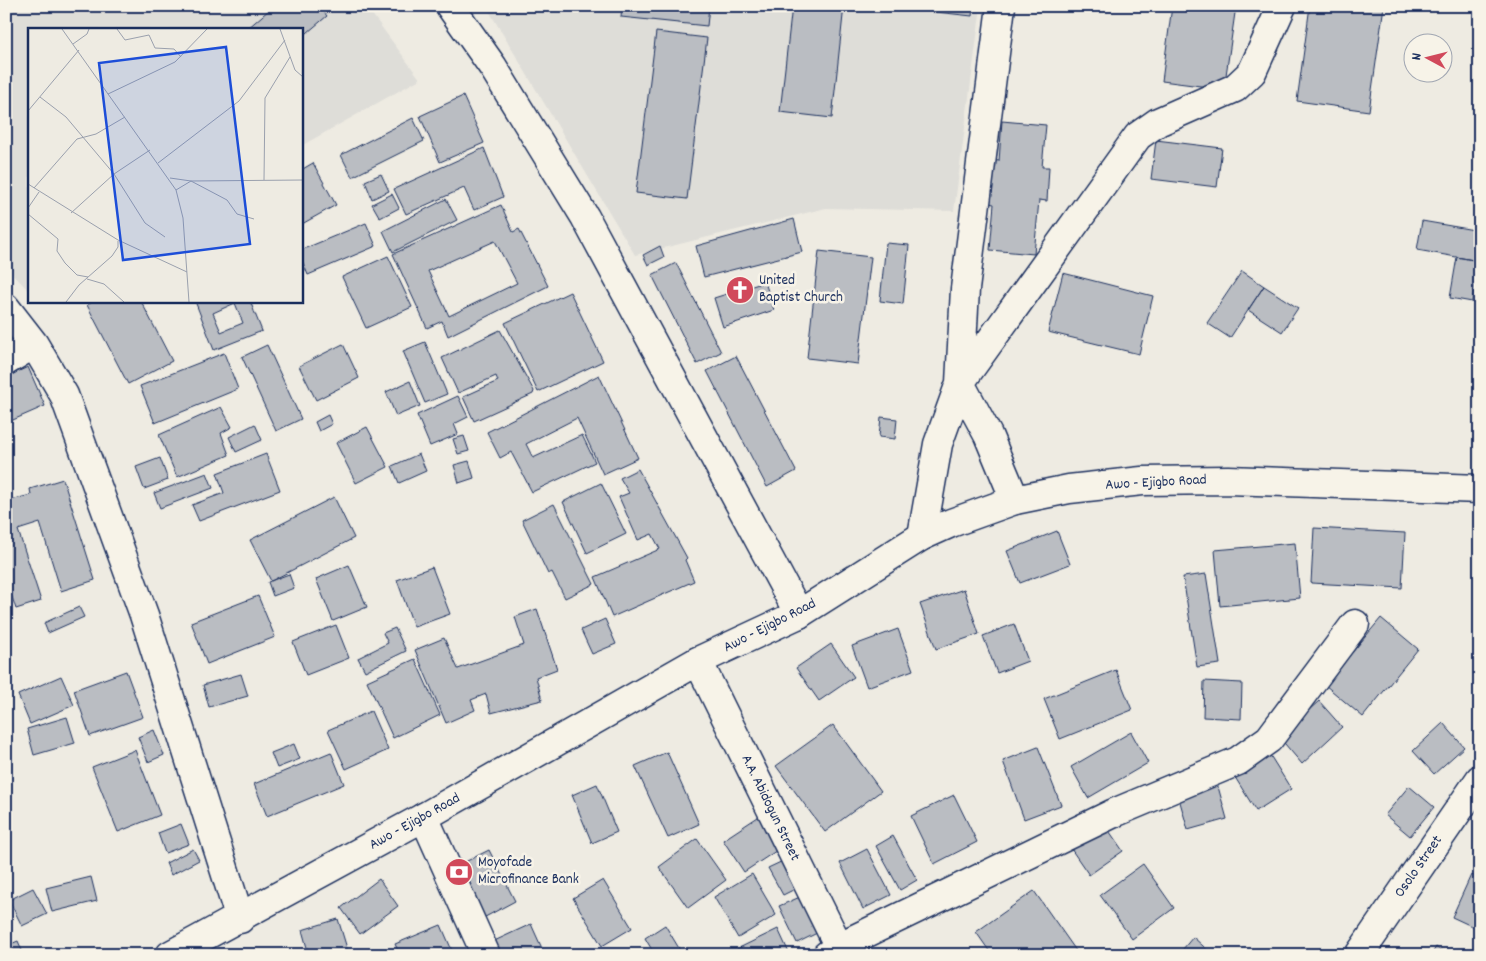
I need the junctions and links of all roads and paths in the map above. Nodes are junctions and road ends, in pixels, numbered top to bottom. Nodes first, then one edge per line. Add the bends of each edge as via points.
1 (450, 6) edge
2 (1001, 6) edge
3 (1282, 6) edge
4 (6, 308) edge
5 (34, 344) junction
6 (6, 361) edge
7 (960, 383) junction
8 (1480, 489) edge
9 (1015, 500) junction
10 (922, 536) junction
11 (799, 614) junction
12 (1355, 624) dead end
13 (698, 661) junction
14 (1480, 779) edge
15 (424, 817) junction
16 (240, 919) junction
17 (836, 952) edge
18 (170, 955) edge
19 (486, 955) edge
20 (1359, 955) edge

1 - 11 street via 494,66 585,218
2 - 7 street via 965,289
3 - 7 street via 1252,72 1235,88 1158,122 1138,136
4 - 5 street
5 - 6 street
5 - 16 street via 64,395 140,606
7 - 9 street via 988,435
7 - 10 street via 938,444
8 - 9 street, Awo - Ejigbo Road via 1228,480 1142,481
9 - 10 street, Awo - Ejigbo Road
10 - 11 street, Awo - Ejigbo Road
11 - 13 street, Awo - Ejigbo Road
12 - 17 street via 1269,739 1238,761 1114,813
13 - 15 street, Awo - Ejigbo Road
13 - 17 street, A.A. Abidogun Street
14 - 20 street, Osolo Street
15 - 16 street, Awo - Ejigbo Road
15 - 19 street
16 - 18 street, Awo - Ejigbo Road

